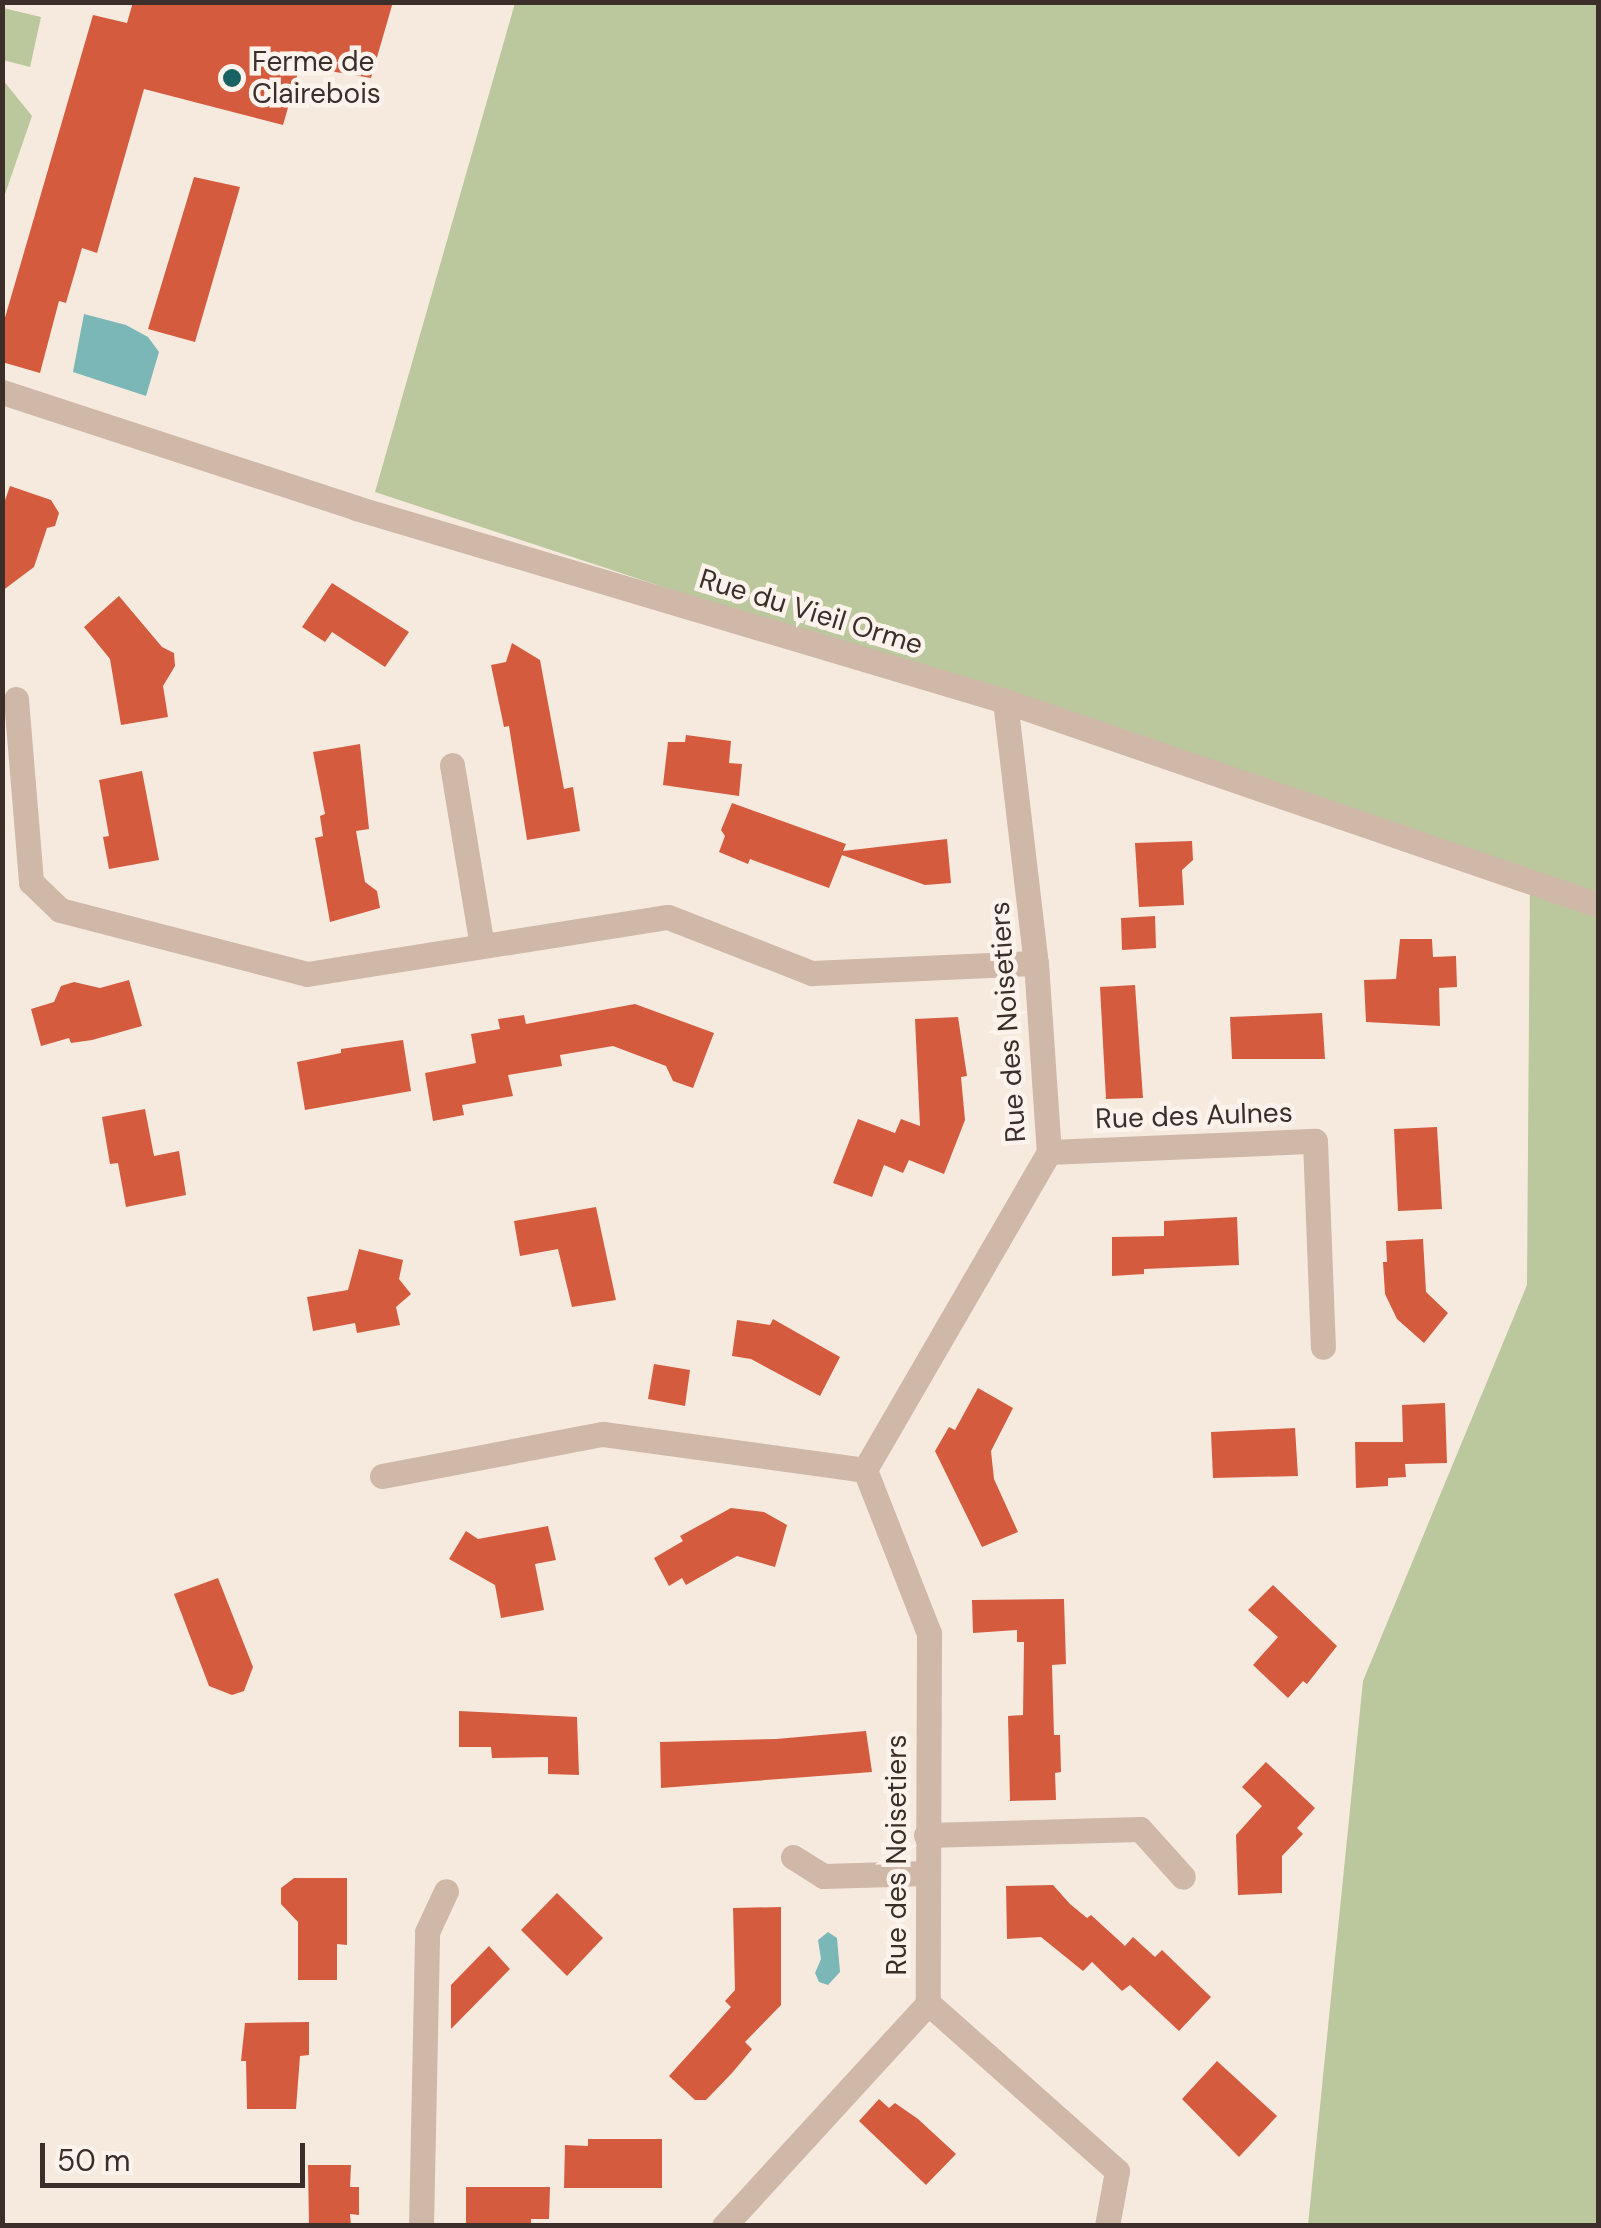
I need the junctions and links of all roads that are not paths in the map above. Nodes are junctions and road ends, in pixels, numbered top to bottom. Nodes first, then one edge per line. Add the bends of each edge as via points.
1 (2, 392) edge
2 (16, 699) dead end
3 (1006, 701) junction
4 (452, 765) dead end
5 (1598, 905) edge
6 (482, 946) junction
7 (1036, 962) junction
8 (1049, 1152) junction
9 (1323, 1347) dead end
10 (865, 1470) junction
11 (382, 1476) dead end
12 (926, 1835) junction
13 (793, 1857) dead end
14 (926, 1873) junction
15 (1183, 1877) dead end
16 (446, 1891) dead end
17 (928, 2002) junction
18 (421, 2226) edge
19 (724, 2226) edge
20 (1108, 2226) edge

1 - 3 street, Rue du Vieil Orme via 356,508
2 - 6 street via 31,882 60,910 307,974
3 - 5 street, Rue du Vieil Orme
3 - 7 street, Rue des Noisetiers
4 - 6 street
6 - 7 street via 668,918 812,974
7 - 8 street, Rue des Noisetiers
8 - 9 street, Rue des Aulnes via 1315,1141
8 - 10 street, Rue des Noisetiers
10 - 11 street via 603,1434
10 - 12 street, Rue des Noisetiers via 928,1634
12 - 14 street, Rue des Noisetiers
12 - 15 street via 1140,1829
13 - 14 street via 823,1876
14 - 17 street, Rue des Noisetiers
16 - 18 street via 427,1932
17 - 19 street
17 - 20 street, Rue des Noisetiers via 1117,2171

